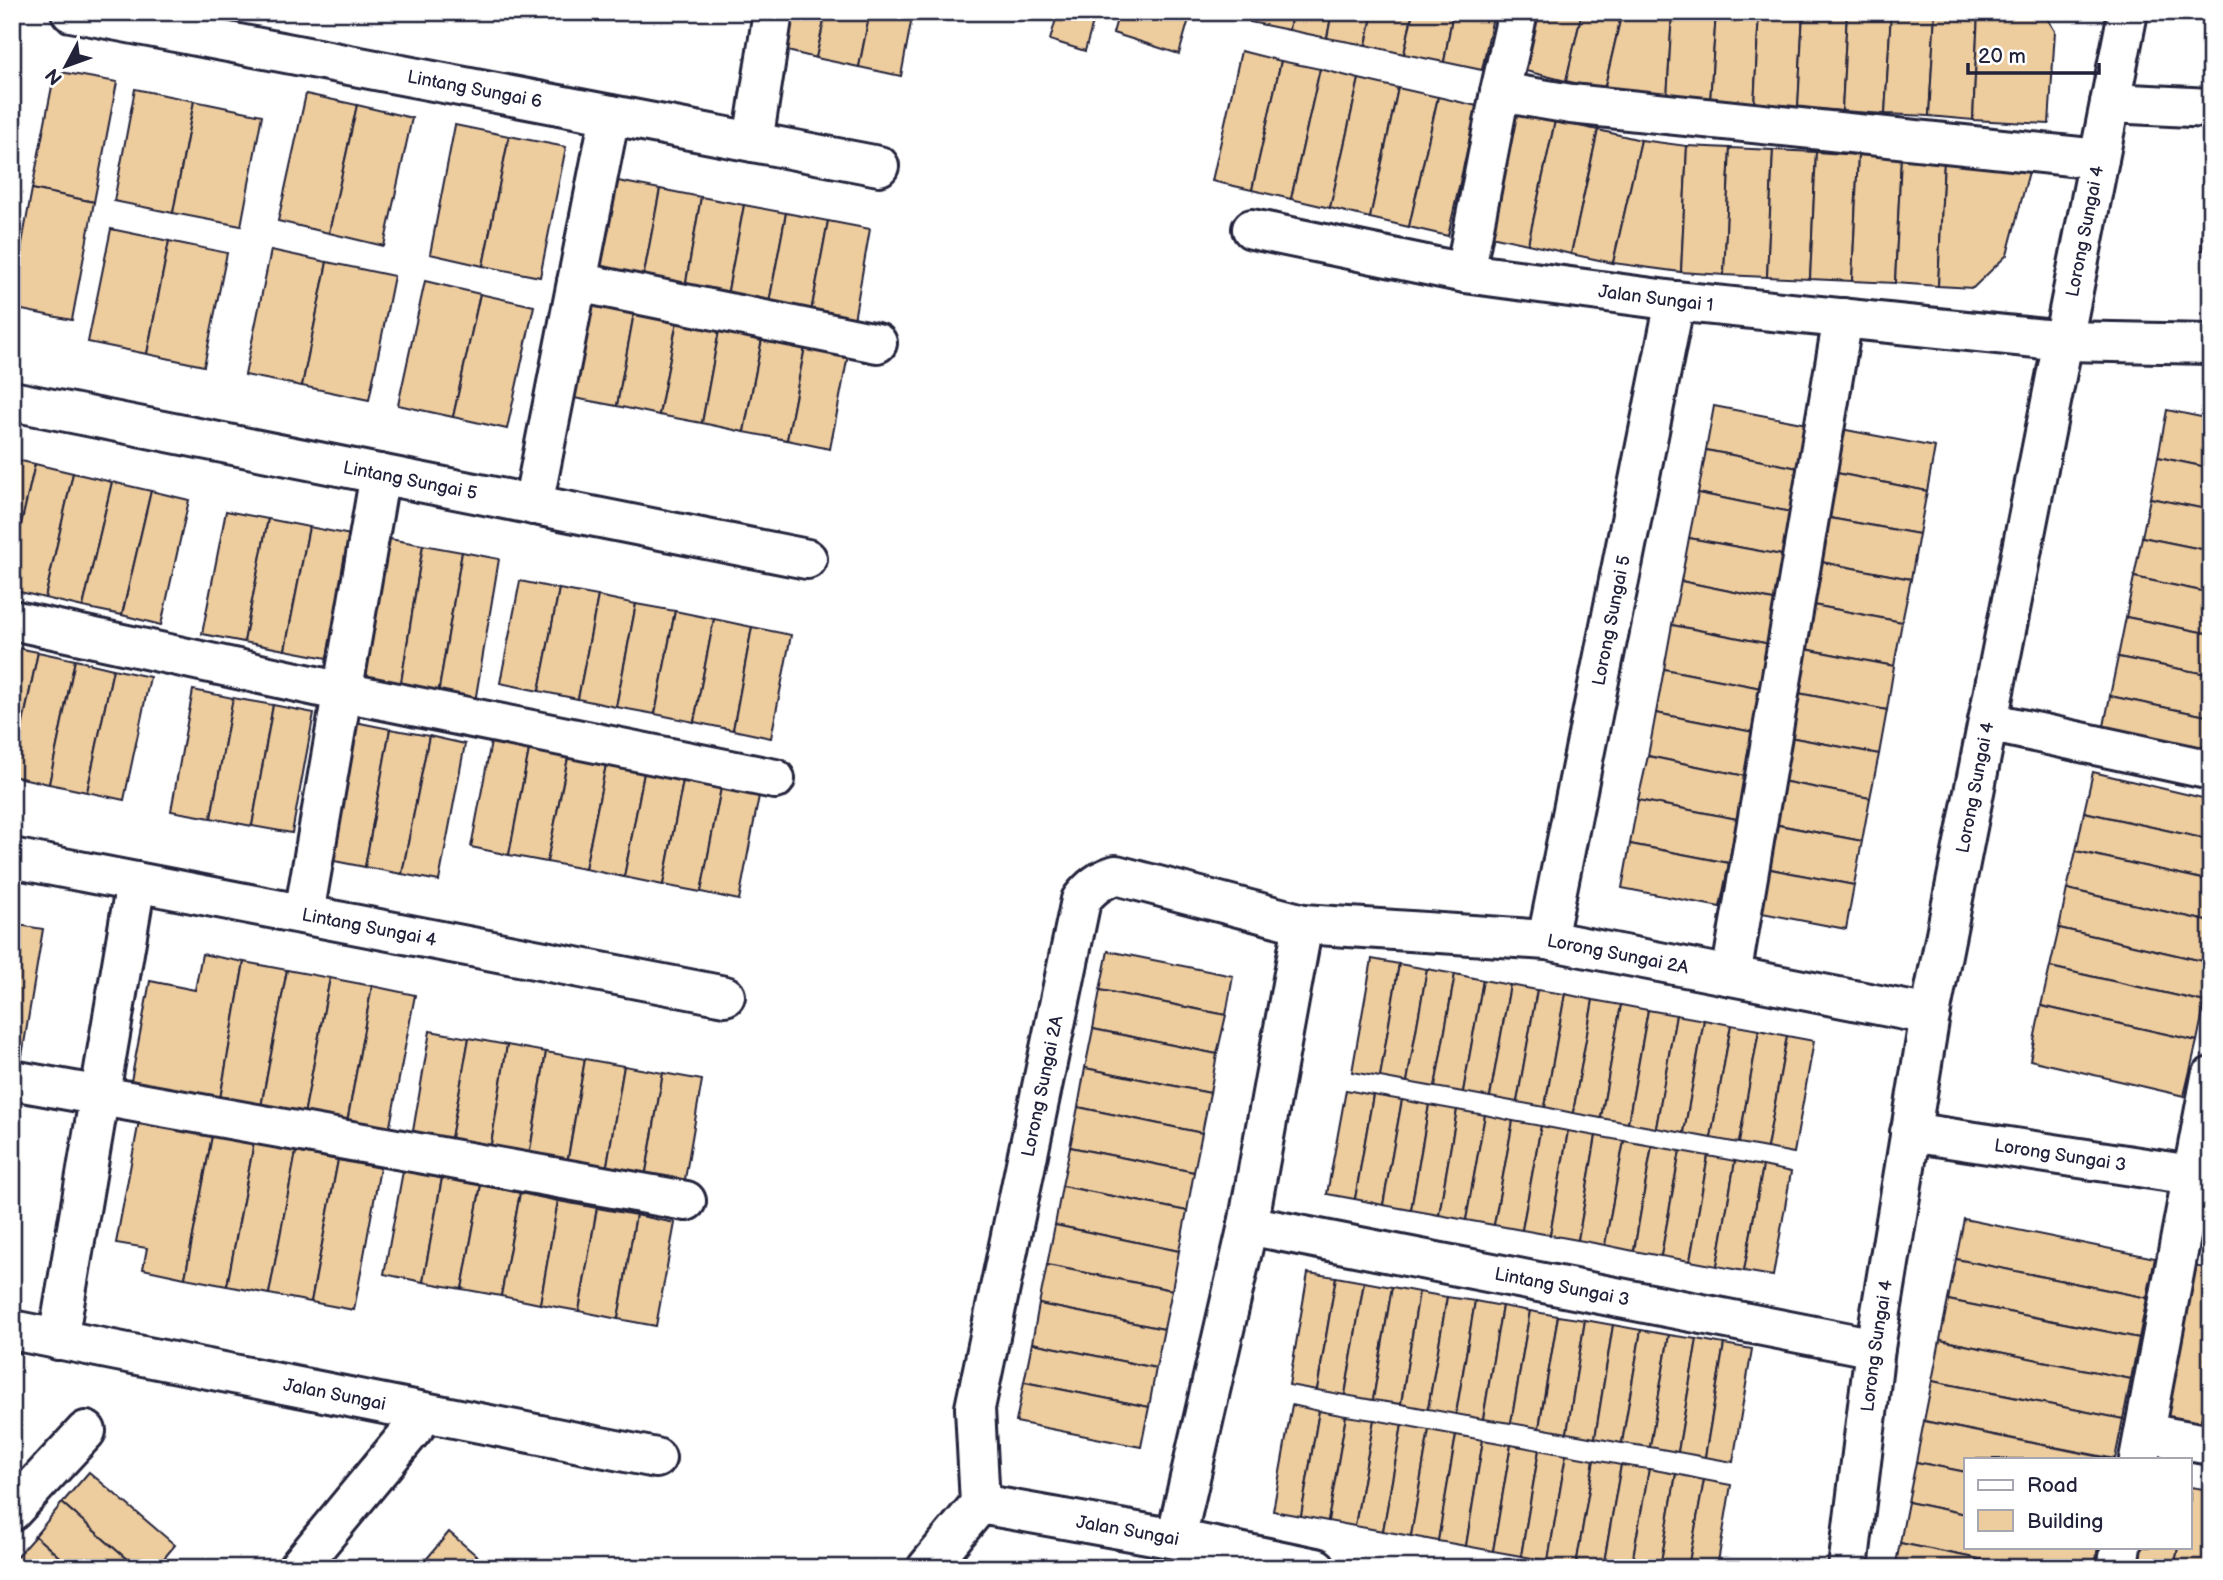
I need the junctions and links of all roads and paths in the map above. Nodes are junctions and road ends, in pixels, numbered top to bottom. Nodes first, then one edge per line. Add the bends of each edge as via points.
1 (71, 12) edge
2 (773, 12) edge
3 (1518, 12) edge
4 (2128, 12) edge
5 (1500, 92) junction
6 (2110, 103) junction
7 (2211, 108) edge
8 (610, 115) junction
9 (753, 142) junction
10 (2099, 159) junction
11 (879, 166) dead end
12 (1252, 229) dead end
13 (1465, 273) junction
14 (577, 282) junction
15 (1675, 301) junction
16 (1843, 318) junction
17 (2064, 341) junction
18 (877, 343) dead end
19 (2211, 344) edge
20 (12, 401) edge
21 (380, 474) junction
22 (533, 505) junction
23 (807, 559) dead end
24 (12, 620) edge
25 (343, 691) junction
26 (1988, 722) junction
27 (2211, 770) edge
28 (775, 779) dead end
29 (12, 858) edge
30 (136, 882) junction
31 (304, 914) junction
32 (1303, 925) junction
33 (1547, 940) junction
34 (1731, 976) junction
35 (725, 996) dead end
36 (1930, 1015) junction
37 (2211, 1077) edge
38 (12, 1080) edge
39 (99, 1097) junction
40 (1910, 1132) junction
41 (2201, 1176) edge
42 (686, 1201) dead end
43 (1248, 1225) junction
44 (12, 1331) edge
45 (58, 1340) junction
46 (1875, 1348) junction
47 (426, 1413) junction
48 (86, 1432) dead end
49 (2211, 1445) edge
50 (2141, 1446) edge
51 (656, 1458) dead end
52 (980, 1504) junction
53 (12, 1511) edge
54 (1176, 1539) junction
55 (2121, 1548) edge
56 (298, 1568) edge
57 (927, 1568) edge
58 (1316, 1568) edge
59 (1848, 1568) edge
60 (2117, 1568) edge

1 - 8 street, Lintang Sungai 6
2 - 9 street
3 - 5 street
4 - 6 street, Lorong Sungai 4
5 - 10 street via 1571,104
5 - 13 street
6 - 7 street
6 - 10 street, Lorong Sungai 4
8 - 9 street, Lintang Sungai 6
8 - 14 street
9 - 11 street, Lintang Sungai 6
10 - 17 street, Lorong Sungai 4
12 - 13 street, Jalan Sungai 1
13 - 15 street, Jalan Sungai 1
14 - 18 street
14 - 22 street
15 - 16 street, Jalan Sungai 1
15 - 33 street, Lorong Sungai 5
16 - 17 street, Jalan Sungai 1
16 - 34 street
17 - 19 street
17 - 26 street, Lorong Sungai 4
20 - 21 street, Lintang Sungai 5
21 - 22 street, Lintang Sungai 5
21 - 25 street
22 - 23 street, Lintang Sungai 5
24 - 25 street
25 - 28 street
25 - 31 street
26 - 27 street
26 - 36 street, Lorong Sungai 4
29 - 30 street, Lintang Sungai 4
30 - 31 street, Lintang Sungai 4
30 - 39 street
31 - 35 street, Lintang Sungai 4
32 - 33 street, Lorong Sungai 2A
32 - 43 street
32 - 52 street, Lorong Sungai 2A via 1116,875 1090,888 1081,900 975,1408
33 - 34 street, Lorong Sungai 2A
34 - 36 street, Lorong Sungai 2A
36 - 40 street, Lorong Sungai 4
37 - 41 street
38 - 39 street
39 - 42 street
39 - 45 street
40 - 41 street, Lorong Sungai 3
40 - 46 street, Lorong Sungai 4
41 - 50 street
43 - 46 street, Lintang Sungai 3
43 - 54 street
44 - 45 street, Jalan Sungai
45 - 47 street, Jalan Sungai
46 - 59 street, Lorong Sungai 4
47 - 51 street, Jalan Sungai
47 - 56 street
48 - 53 street
49 - 50 street
52 - 54 street, Jalan Sungai
52 - 57 street
54 - 58 street, Jalan Sungai
55 - 60 street

